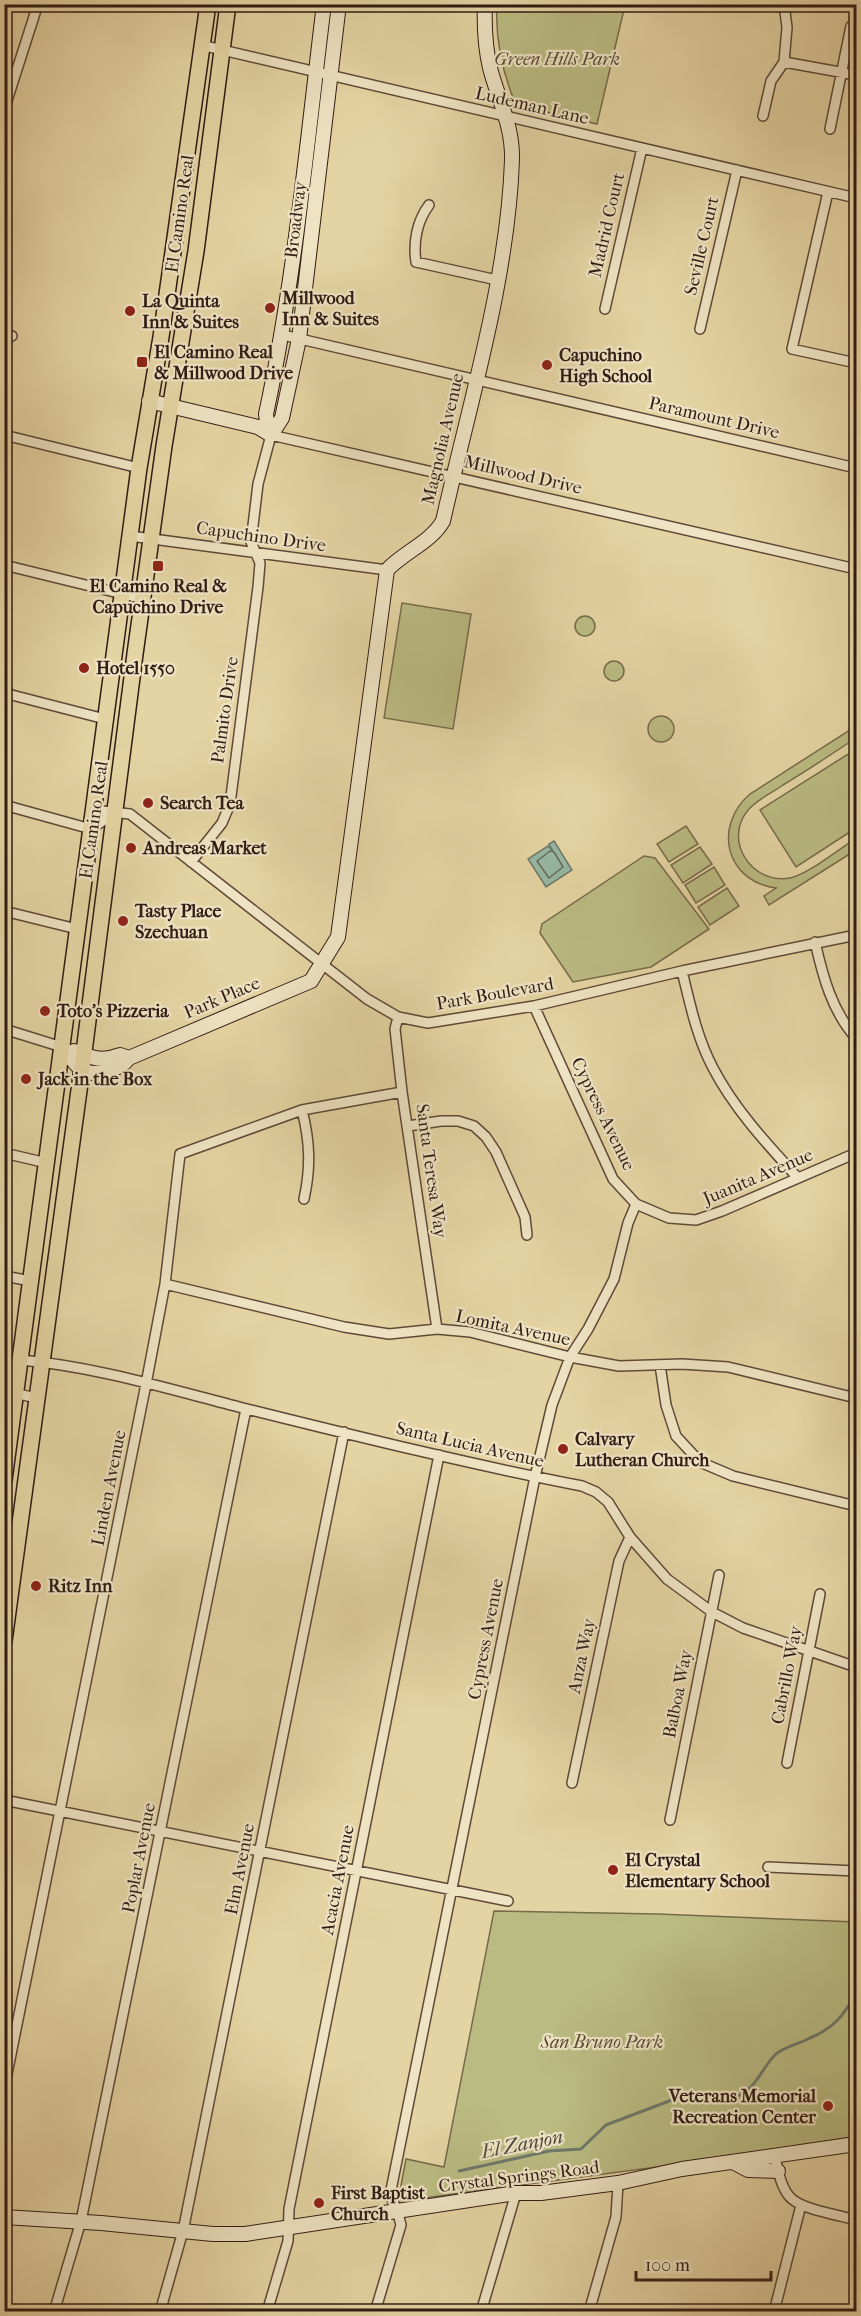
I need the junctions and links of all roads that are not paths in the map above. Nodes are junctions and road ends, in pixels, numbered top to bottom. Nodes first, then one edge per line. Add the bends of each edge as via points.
1 (38, 4) edge
2 (208, 4) edge
3 (228, 4) edge
4 (324, 4) edge
5 (339, 4) edge
6 (486, 4) edge
7 (785, 12) dead end
8 (850, 26) dead end
9 (201, 45) junction
10 (223, 50) junction
11 (784, 62) junction
12 (316, 72) junction
13 (841, 72) junction
14 (330, 75) junction
15 (856, 75) edge
16 (4, 110) edge
17 (763, 116) dead end
18 (507, 117) junction
19 (830, 129) dead end
20 (642, 148) junction
21 (737, 170) junction
22 (828, 192) junction
23 (856, 198) edge
24 (429, 205) dead end
25 (497, 280) junction
26 (605, 309) dead end
27 (700, 329) dead end
28 (283, 335) junction
29 (299, 339) junction
30 (856, 363) edge
31 (476, 380) junction
32 (149, 401) junction
33 (170, 406) junction
34 (4, 435) edge
35 (271, 435) junction
36 (139, 468) junction
37 (856, 468) edge
38 (453, 478) junction
39 (130, 536) junction
40 (151, 539) junction
41 (255, 552) junction
42 (4, 565) edge
43 (856, 569) edge
44 (387, 570) junction
45 (122, 594) junction
46 (143, 599) junction
47 (4, 693) edge
48 (105, 719) junction
49 (4, 805) edge
50 (93, 810) junction
51 (115, 813) junction
52 (91, 829) junction
53 (191, 862) junction
54 (4, 911) edge
55 (77, 929) junction
56 (856, 935) edge
57 (815, 942) junction
58 (323, 964) junction
59 (682, 971) junction
60 (534, 1006) junction
61 (398, 1017) junction
62 (4, 1029) edge
63 (856, 1038) edge
64 (62, 1047) junction
65 (82, 1062) junction
66 (402, 1092) junction
67 (302, 1110) junction
68 (408, 1126) junction
69 (4, 1153) edge
70 (856, 1153) edge
71 (47, 1163) junction
72 (798, 1178) junction
73 (304, 1199) dead end
74 (636, 1204) junction
75 (527, 1235) dead end
76 (4, 1276) edge
77 (31, 1281) junction
78 (165, 1284) junction
79 (437, 1329) junction
80 (570, 1357) junction
81 (20, 1360) junction
82 (42, 1362) junction
83 (660, 1365) junction
84 (146, 1384) junction
85 (10, 1393) edge
86 (37, 1398) junction
87 (856, 1398) edge
88 (246, 1409) junction
89 (344, 1432) junction
90 (439, 1455) junction
91 (535, 1477) junction
92 (4, 1480) edge
93 (856, 1506) edge
94 (630, 1537) junction
95 (719, 1575) dead end
96 (820, 1594) dead end
97 (712, 1612) junction
98 (4, 1641) edge
99 (809, 1650) junction
100 (856, 1667) edge
101 (787, 1763) dead end
102 (572, 1783) dead end
103 (4, 1800) edge
104 (61, 1812) junction
105 (670, 1820) dead end
106 (161, 1832) junction
107 (260, 1851) junction
108 (768, 1867) dead end
109 (357, 1871) junction
110 (856, 1871) edge
111 (453, 1890) junction
112 (508, 1901) dead end
113 (4, 2089) edge
114 (856, 2144) edge
115 (775, 2155) junction
116 (733, 2162) junction
117 (778, 2171) junction
118 (618, 2183) junction
119 (516, 2193) junction
120 (801, 2205) junction
121 (397, 2210) junction
122 (4, 2217) edge
123 (856, 2220) edge
124 (81, 2221) junction
125 (289, 2227) junction
126 (183, 2231) junction
127 (54, 2312) edge
128 (160, 2312) edge
129 (267, 2312) edge
130 (375, 2312) edge
131 (481, 2312) edge
132 (589, 2312) edge
133 (774, 2312) edge

1 - 16 street
2 - 9 main road, El Camino Real
3 - 10 main road, El Camino Real
4 - 12 main road, Broadway
5 - 14 main road, Broadway
6 - 18 main road, Magnolia Avenue via 486,46
7 - 11 street
8 - 13 street
9 - 10 street, Ludeman Lane
9 - 32 main road, El Camino Real
10 - 12 street, Ludeman Lane
10 - 33 main road, El Camino Real
11 - 13 street
11 - 17 street via 771,81
12 - 14 street, Ludeman Lane
12 - 28 main road, Broadway
13 - 15 street
13 - 19 street
14 - 18 street, Ludeman Lane
14 - 29 main road, Broadway
18 - 20 street, Ludeman Lane
18 - 25 main road, Magnolia Avenue via 512,158
20 - 21 street, Ludeman Lane
20 - 26 street, Madrid Court
21 - 22 street, Ludeman Lane
21 - 27 street, Seville Court
22 - 23 street, Ludeman Lane
22 - 30 street via 792,349
24 - 25 street via 414,243 416,262
25 - 31 main road, Magnolia Avenue
28 - 29 street, Paramount Drive
28 - 35 main road, Broadway via 266,414
29 - 31 street, Paramount Drive
29 - 35 main road, Broadway via 282,418
31 - 37 street, Paramount Drive
31 - 38 main road, Magnolia Avenue
32 - 33 main road, Millwood Drive
32 - 36 main road, El Camino Real
33 - 35 main road, Millwood Drive via 258,426
33 - 40 main road, El Camino Real
34 - 36 street
35 - 38 street, Millwood Drive
35 - 41 street, Broadway via 258,484 251,542
36 - 39 main road, El Camino Real
38 - 43 street, Millwood Drive
38 - 44 main road, Magnolia Avenue via 439,528
39 - 40 street, Capuchino Drive
39 - 45 main road, El Camino Real
40 - 41 street, Capuchino Drive
40 - 46 main road, El Camino Real
41 - 44 street, Capuchino Drive
41 - 53 street, Palmito Drive via 260,563 258,587 230,804 222,823
42 - 45 street
44 - 58 main road via 338,937
45 - 46 street
45 - 48 main road, El Camino Real
46 - 51 main road, El Camino Real
47 - 48 street
48 - 50 main road, El Camino Real
49 - 52 street
50 - 51 street, Park Boulevard
50 - 52 main road, El Camino Real
51 - 52 street
51 - 53 street, Park Boulevard via 130,814
51 - 65 main road, El Camino Real
52 - 55 main road, El Camino Real
53 - 58 street, Park Boulevard
54 - 55 street
55 - 64 main road, El Camino Real
56 - 57 street, Park Boulevard
57 - 59 street, Park Boulevard
57 - 63 street via 825,983 845,1025
58 - 61 street, Park Boulevard via 367,999
58 - 65 main road, Park Place via 311,981 212,1021 105,1072 95,1073
59 - 60 street, Park Boulevard
59 - 72 street via 694,1023 712,1068 744,1117
60 - 61 street, Park Boulevard via 428,1023
60 - 74 street, Cypress Avenue via 614,1179
61 - 66 street, Santa Teresa Way via 395,1029
62 - 64 street
64 - 65 main road
64 - 71 main road, El Camino Real
65 - 82 main road, El Camino Real
66 - 67 street, Linden Avenue
66 - 68 street, Santa Teresa Way
67 - 73 street via 310,1141
67 - 78 street, Linden Avenue via 180,1154
68 - 75 street via 458,1120 474,1126 496,1152 525,1218
68 - 79 street, Santa Teresa Way
69 - 71 street
70 - 72 street, Juanita Avenue
71 - 77 main road, El Camino Real
72 - 74 street, Juanita Avenue via 696,1220 669,1218
74 - 80 street, Cypress Avenue via 614,1279
76 - 77 street
77 - 81 main road, El Camino Real
78 - 79 street, Lomita Avenue via 344,1327 389,1334
78 - 84 street, Linden Avenue
79 - 80 street, Lomita Avenue via 470,1332
80 - 83 street, Lomita Avenue via 619,1366
80 - 91 street, Cypress Avenue via 552,1405
81 - 82 street, Santa Lucia Avenue
81 - 85 main road, El Camino Real
82 - 84 street, Santa Lucia Avenue
82 - 86 main road, El Camino Real
83 - 87 street, Lomita Avenue via 728,1367
83 - 93 street via 676,1436 700,1462 733,1476
84 - 88 street, Santa Lucia Avenue
84 - 104 street, Linden Avenue
85 - 86 street
85 - 92 main road, El Camino Real
86 - 98 main road, El Camino Real
88 - 89 street, Santa Lucia Avenue
88 - 106 street, Poplar Avenue
89 - 90 street, Santa Lucia Avenue
89 - 107 street, Elm Avenue
90 - 91 street, Santa Lucia Avenue
90 - 109 street, Acacia Avenue
91 - 94 street, Santa Lucia Avenue via 596,1492 608,1502
91 - 111 street, Cypress Avenue
94 - 97 street, Santa Lucia Avenue via 667,1579
94 - 102 street, Anza Way via 619,1562
95 - 97 street, Balboa Way
96 - 99 street, Cabrillo Way
97 - 99 street, Santa Lucia Avenue via 743,1628
97 - 105 street, Balboa Way
99 - 100 street, Santa Lucia Avenue
99 - 101 street, Cabrillo Way
103 - 104 street
104 - 106 street
104 - 113 street, Linden Avenue
106 - 107 street
106 - 124 street, Poplar Avenue
107 - 109 street
107 - 126 street, Elm Avenue
108 - 110 street
109 - 111 street
109 - 125 street, Acacia Avenue
111 - 112 street
111 - 121 street, Cypress Avenue via 390,2195
114 - 115 main road, Crystal Springs Road
115 - 116 main road, Crystal Springs Road
115 - 117 street
116 - 117 main road via 748,2170
116 - 118 main road, Crystal Springs Road
117 - 120 street via 792,2200
118 - 119 main road, Crystal Springs Road
118 - 132 street via 616,2217
119 - 121 main road, Crystal Springs Road
119 - 131 street
120 - 123 street
120 - 133 street
121 - 125 main road, Crystal Springs Road
121 - 130 street, Cypress Avenue via 401,2225
122 - 124 main road, Crystal Springs Road
124 - 126 main road, Crystal Springs Road
124 - 127 street, Poplar Avenue
125 - 126 main road, Crystal Springs Road via 229,2235
125 - 129 street, Acacia Avenue
126 - 128 street, Elm Avenue

